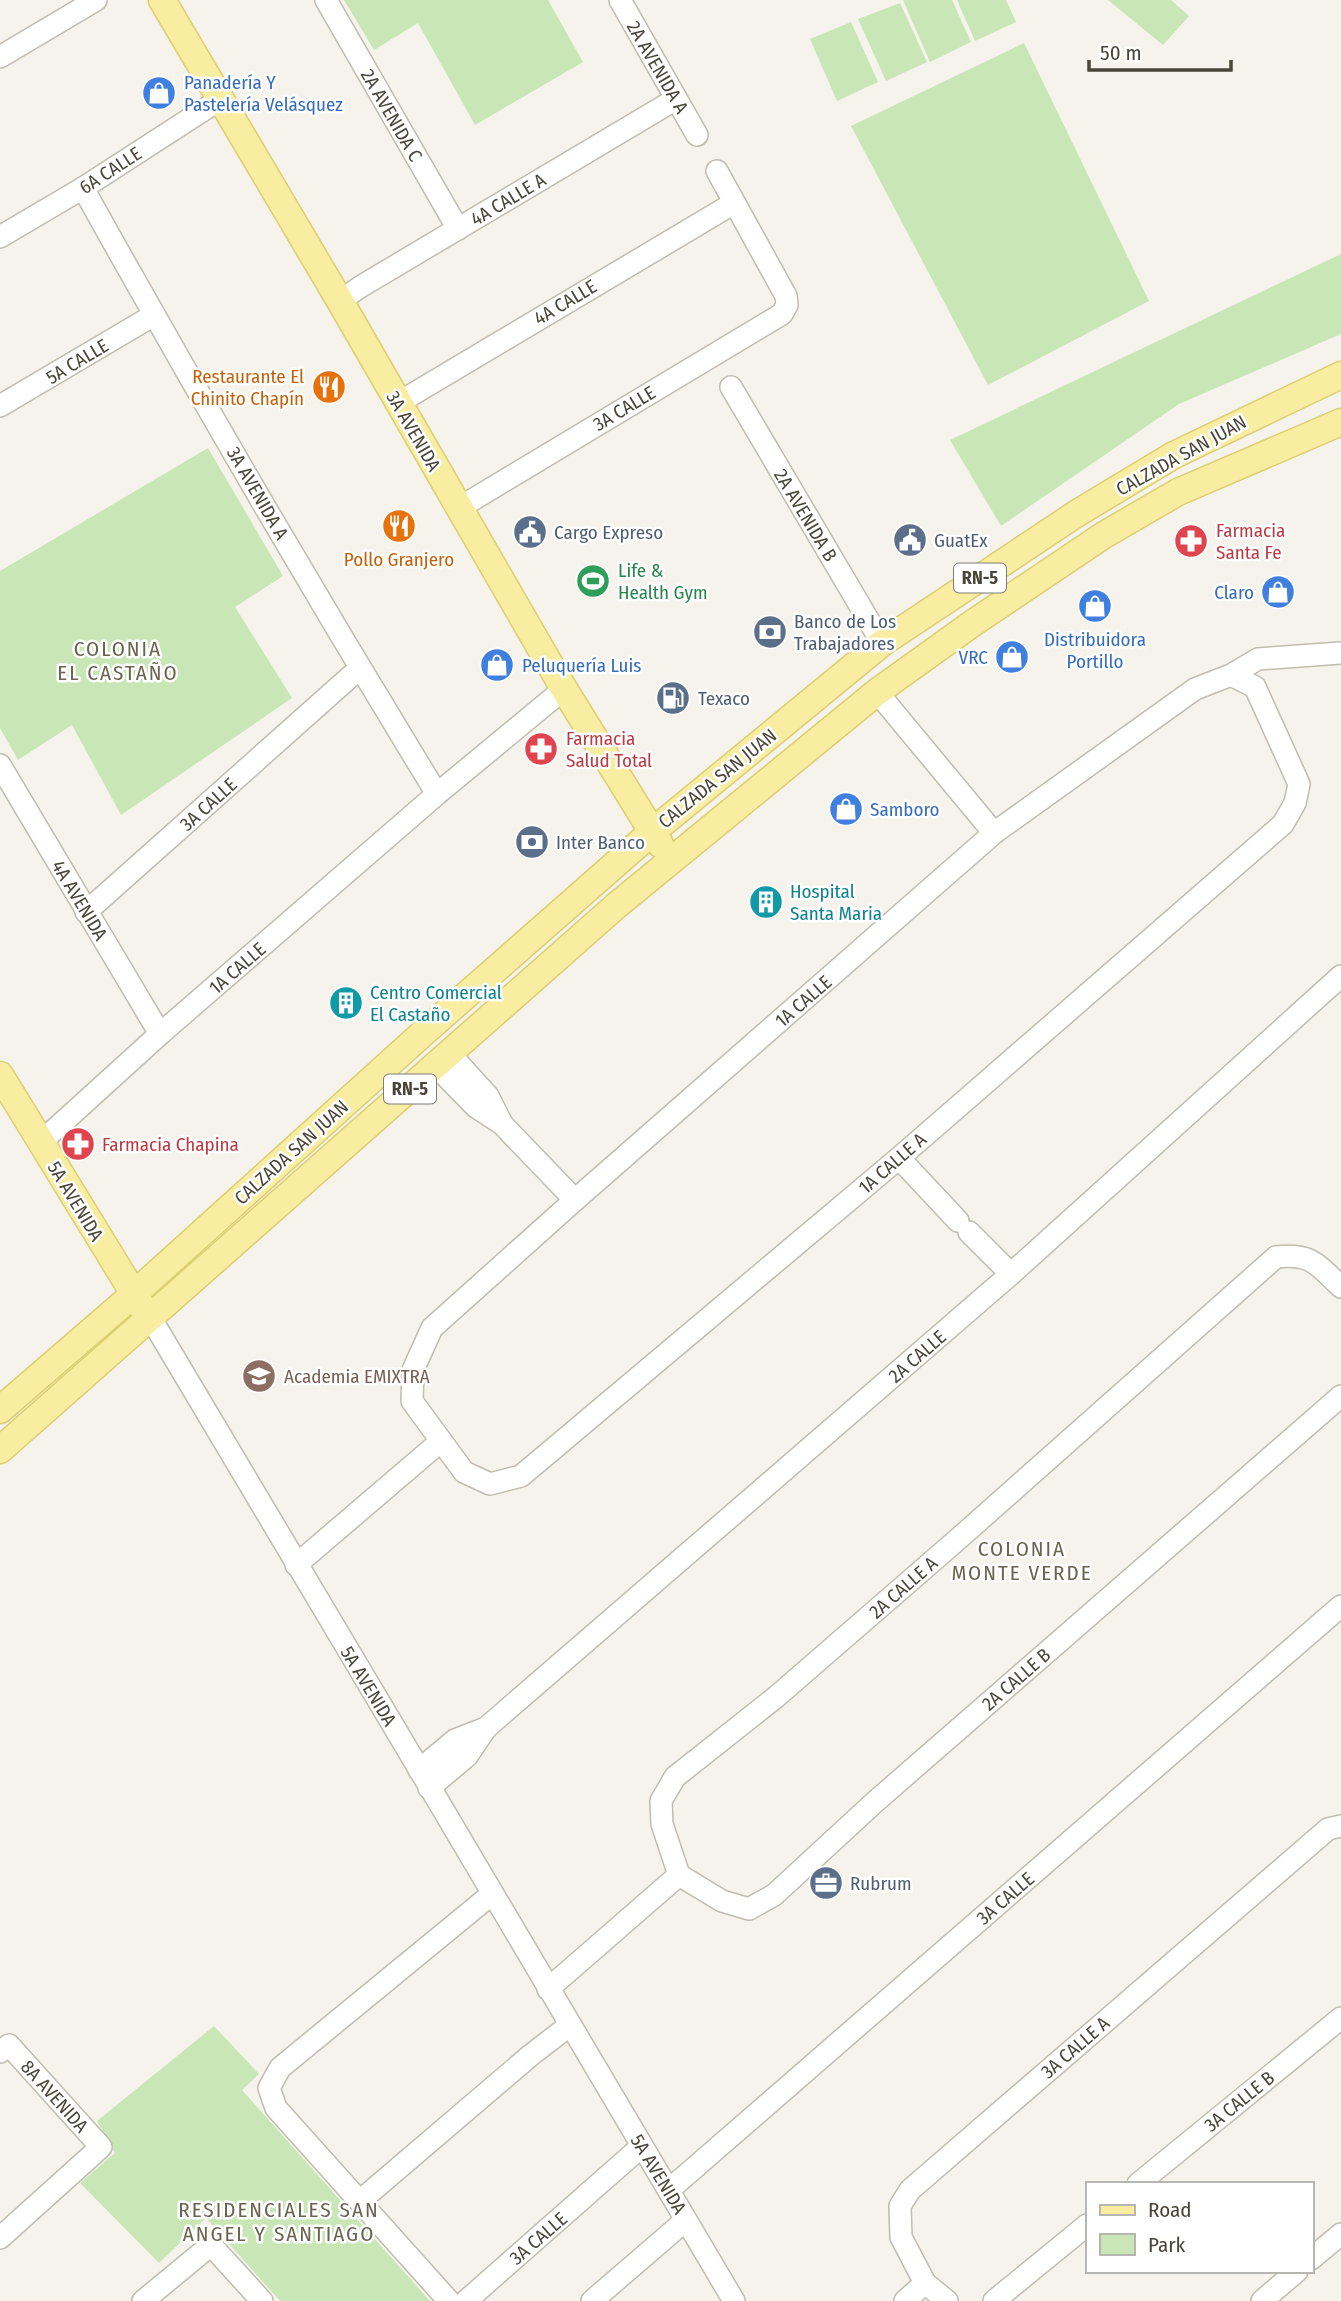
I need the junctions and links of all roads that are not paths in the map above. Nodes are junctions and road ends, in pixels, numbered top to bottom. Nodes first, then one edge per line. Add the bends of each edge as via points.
1 (96, 0) edge
2 (162, 0) edge
3 (326, 0) edge
4 (620, 0) edge
5 (0, 57) edge
6 (676, 99) junction
7 (219, 100) junction
8 (697, 135) dead end
9 (718, 171) dead end
10 (83, 188) junction
11 (734, 203) junction
12 (458, 229) junction
13 (0, 237) edge
14 (340, 301) junction
15 (154, 316) junction
16 (1341, 375) edge
17 (730, 387) dead end
18 (398, 403) junction
19 (0, 406) edge
20 (1341, 422) edge
21 (459, 508) junction
22 (882, 643) junction
23 (1340, 653) edge
24 (360, 668) junction
25 (1231, 675) junction
26 (564, 689) junction
27 (877, 692) junction
28 (0, 765) edge
29 (437, 794) junction
30 (652, 832) junction
31 (994, 834) junction
32 (670, 861) junction
33 (86, 912) junction
34 (1341, 976) edge
35 (160, 1034) junction
36 (443, 1060) junction
37 (0, 1074) edge
38 (41, 1142) junction
39 (899, 1158) junction
40 (575, 1200) junction
41 (1011, 1274) junction
42 (1341, 1287) edge
43 (133, 1295) junction
44 (149, 1317) junction
45 (1341, 1396) edge
46 (0, 1410) edge
47 (442, 1441) junction
48 (0, 1450) edge
49 (296, 1564) junction
50 (1341, 1606) edge
51 (424, 1779) junction
52 (1341, 1826) edge
53 (679, 1875) junction
54 (492, 1894) junction
55 (548, 1989) junction
56 (1341, 2018) edge
57 (570, 2025) junction
58 (5, 2049) edge
59 (642, 2146) junction
60 (1140, 2182) edge
61 (670, 2189) junction
62 (360, 2200) junction
63 (686, 2220) junction
64 (1086, 2226) edge
65 (1341, 2234) edge
66 (0, 2238) edge
67 (1313, 2257) edge
68 (1295, 2273) edge
69 (925, 2283) junction
70 (143, 2301) edge
71 (262, 2301) edge
72 (449, 2301) edge
73 (466, 2301) edge
74 (592, 2301) edge
75 (734, 2301) edge
76 (905, 2301) edge
77 (947, 2301) edge
78 (994, 2301) edge
79 (1262, 2301) edge

1 - 5 street
2 - 7 main road, 3A AVENIDA
3 - 12 street, 2A AVENIDA C
4 - 6 street, 2A AVENIDA A
6 - 8 street, 2A AVENIDA A
6 - 12 street, 4A CALLE A
7 - 10 street, 6A CALLE
7 - 14 main road, 3A AVENIDA
9 - 11 street
10 - 13 street, 6A CALLE
10 - 15 street, 3A AVENIDA A
11 - 18 street, 4A CALLE
11 - 21 street, 3A CALLE via 786,296 788,305 782,314
12 - 14 street, 4A CALLE A
14 - 18 main road, 3A AVENIDA
15 - 19 street, 5A CALLE
15 - 24 street, 3A AVENIDA A
16 - 22 main road, CALZADA SAN JUAN / RN-5 via 1174,455
17 - 22 street, 2A AVENIDA B
18 - 21 main road, 3A AVENIDA
20 - 27 main road, CALZADA SAN JUAN / RN-5 via 1178,492 1104,535
21 - 26 main road, 3A AVENIDA
22 - 30 main road, CALZADA SAN JUAN / RN-5
23 - 25 street, 1A CALLE via 1258,659
24 - 29 street, 3A AVENIDA A
24 - 33 street, 3A CALLE
25 - 31 street, 1A CALLE via 1195,689
25 - 39 street, 1A CALLE A via 1255,687 1299,784 1283,824
26 - 29 street, 1A CALLE
26 - 30 main road, 3A AVENIDA
27 - 31 street
27 - 32 main road, CALZADA SAN JUAN / RN-5
28 - 33 street, 4A AVENIDA
29 - 35 street, 1A CALLE
30 - 32 main road, 3A AVENIDA
30 - 43 main road, CALZADA SAN JUAN / RN-5
31 - 40 street, 1A CALLE
32 - 36 main road, CALZADA SAN JUAN / RN-5
33 - 35 street, 4A AVENIDA
34 - 41 street, 2A CALLE
35 - 38 street, 1A CALLE
36 - 40 street via 476,1107 502,1124
36 - 44 main road, CALZADA SAN JUAN / RN-5
37 - 38 main road, 5A AVENIDA
38 - 43 main road, 5A AVENIDA
39 - 41 street
39 - 47 street, 1A CALLE A via 520,1476 491,1484 464,1472
40 - 47 street, 1A CALLE via 432,1328 413,1370 412,1401
41 - 51 street, 2A CALLE via 486,1728 455,1740
42 - 53 street, 2A CALLE A via 1311,1259 1276,1257 987,1515 776,1697 674,1777 661,1801 662,1824
43 - 44 main road, 5A AVENIDA
43 - 46 main road, CALZADA SAN JUAN / RN-5
44 - 48 main road, CALZADA SAN JUAN / RN-5
44 - 49 street, 5A AVENIDA
45 - 53 street, 2A CALLE B via 774,1895 749,1909 722,1900
47 - 49 street
49 - 51 street, 5A AVENIDA
50 - 61 street, 3A CALLE
51 - 54 street, 5A AVENIDA
52 - 69 street, 3A CALLE A via 1328,1829 909,2190 900,2206 899,2229
53 - 55 street
54 - 55 street, 5A AVENIDA
54 - 62 street via 281,2068 270,2088 276,2108
55 - 57 street, 5A AVENIDA
56 - 60 street, 3A CALLE B
57 - 59 street, 5A AVENIDA
57 - 62 street
58 - 66 street, 8A AVENIDA via 101,2147
59 - 61 street, 5A AVENIDA
59 - 73 street, 3A CALLE
61 - 63 street, 5A AVENIDA
62 - 72 street
63 - 74 street
63 - 75 street, 5A AVENIDA
64 - 78 street
65 - 67 street
68 - 79 street
69 - 76 street
69 - 77 street
70 - 71 street via 211,2245

